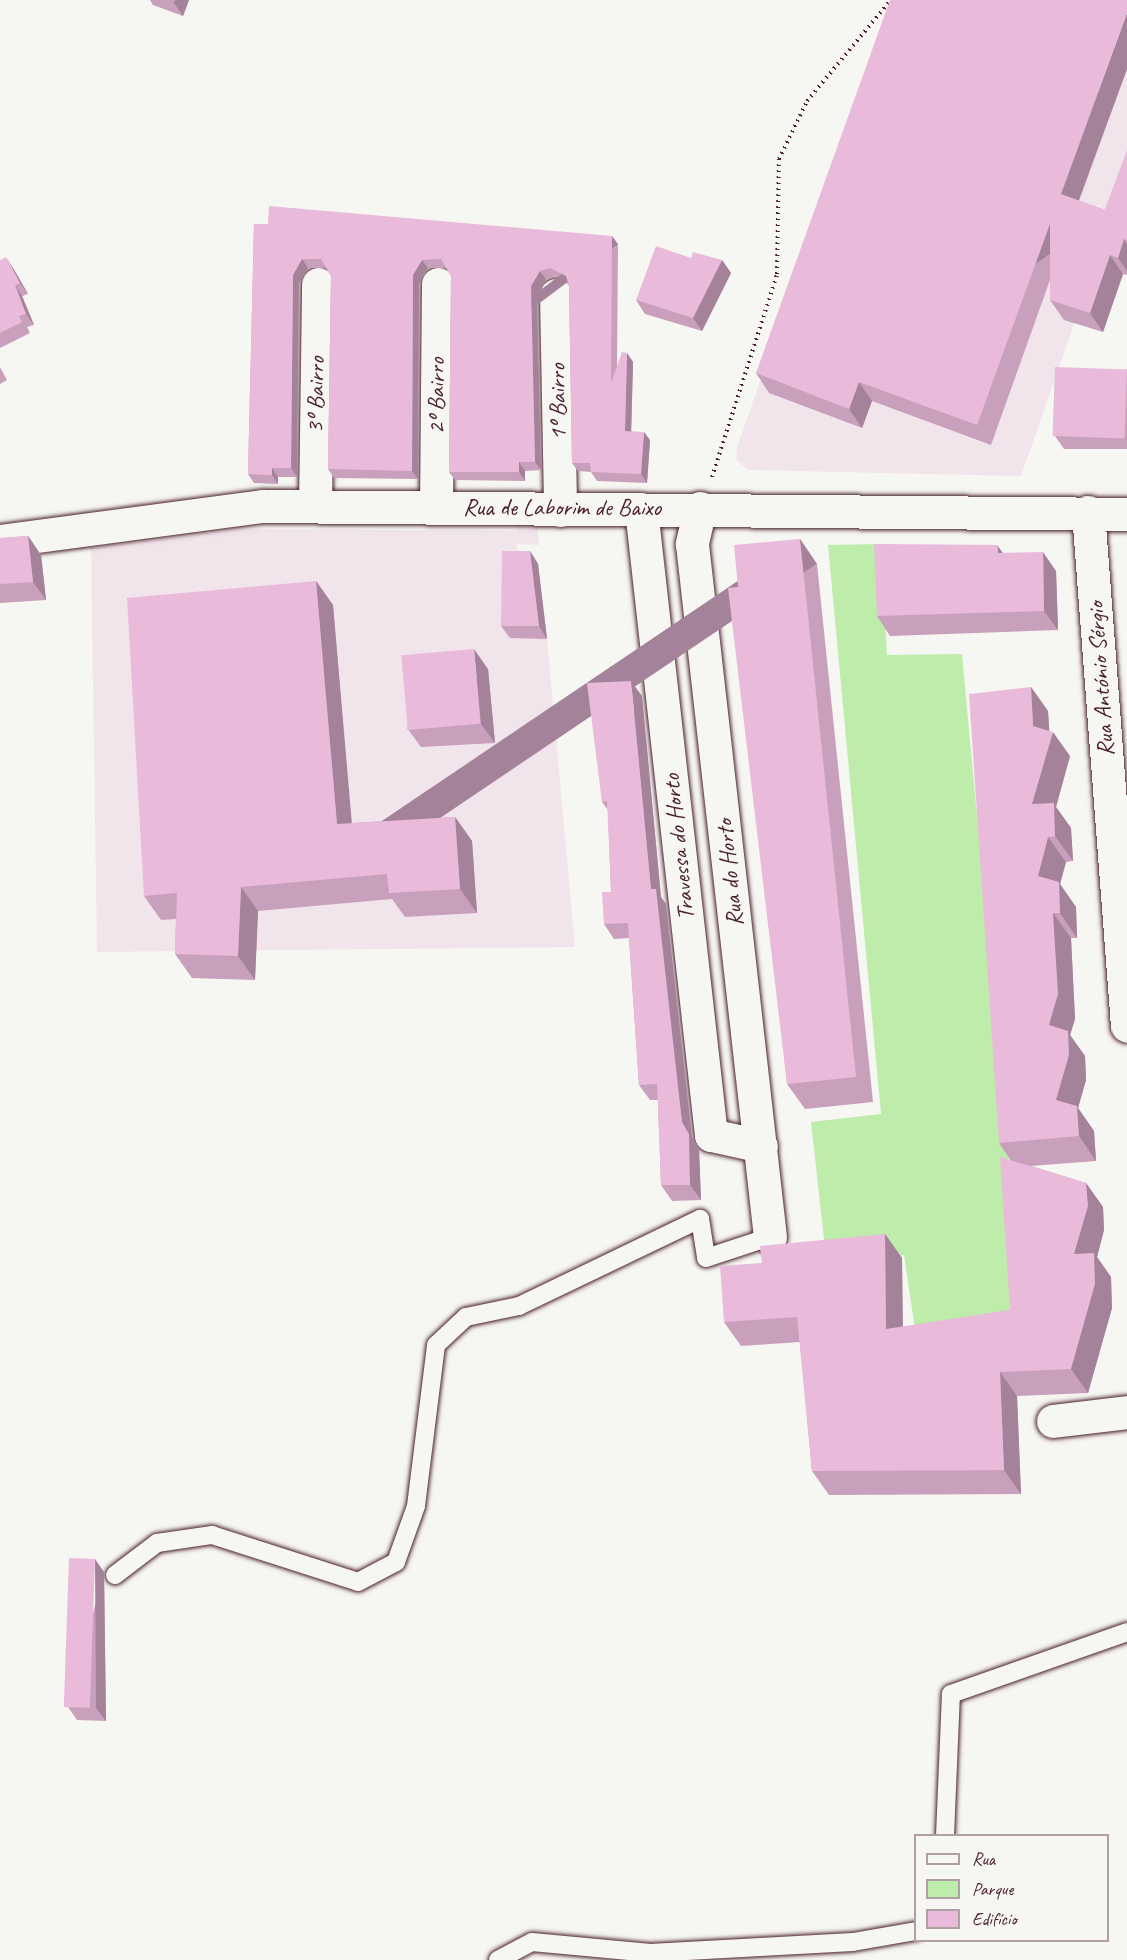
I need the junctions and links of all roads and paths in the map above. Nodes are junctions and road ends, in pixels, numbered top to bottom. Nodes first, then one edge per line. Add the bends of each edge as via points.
1 (891, 0) edge
2 (318, 284) dead end
3 (438, 284) dead end
4 (556, 295) dead end
5 (315, 506) junction
6 (436, 508) junction
7 (700, 508) junction
8 (641, 509) junction
9 (560, 510) junction
10 (1088, 512) junction
11 (1127, 514) edge
12 (0, 541) edge
13 (1127, 1026) edge
14 (761, 1146) junction
15 (770, 1237) joint
16 (1127, 1412) edge
17 (1053, 1421) dead end
18 (115, 1575) dead end
19 (1127, 1632) edge
20 (945, 1834) edge
21 (914, 1931) edge
22 (498, 1960) edge

1 - 7 path via 807,101 779,159 777,274
2 - 5 street, 3º Bairro
3 - 6 street, 2º Bairro
4 - 9 street, 1º Bairro
5 - 6 street, Rua de Laborim de Baixo
5 - 12 street, Rua de Laborim de Baixo via 193,512
6 - 9 street, Rua de Laborim de Baixo
7 - 8 street, Rua de Laborim de Baixo
7 - 10 street, Rua de Laborim de Baixo
7 - 14 street, Rua do Horto via 692,544
8 - 9 street, Rua de Laborim de Baixo
8 - 14 street, Travessa do Horto via 711,1135
10 - 11 street, Rua de Laborim de Baixo
10 - 13 street, Rua António Sérgio
14 - 15 street, Rua do Horto
15 - 18 lane via 706,1258 700,1219 519,1306 466,1317 436,1345 416,1506 396,1562 358,1582 212,1535 157,1543
16 - 17 street
19 - 20 lane via 951,1694
21 - 22 lane via 853,1942 650,1953 532,1942

